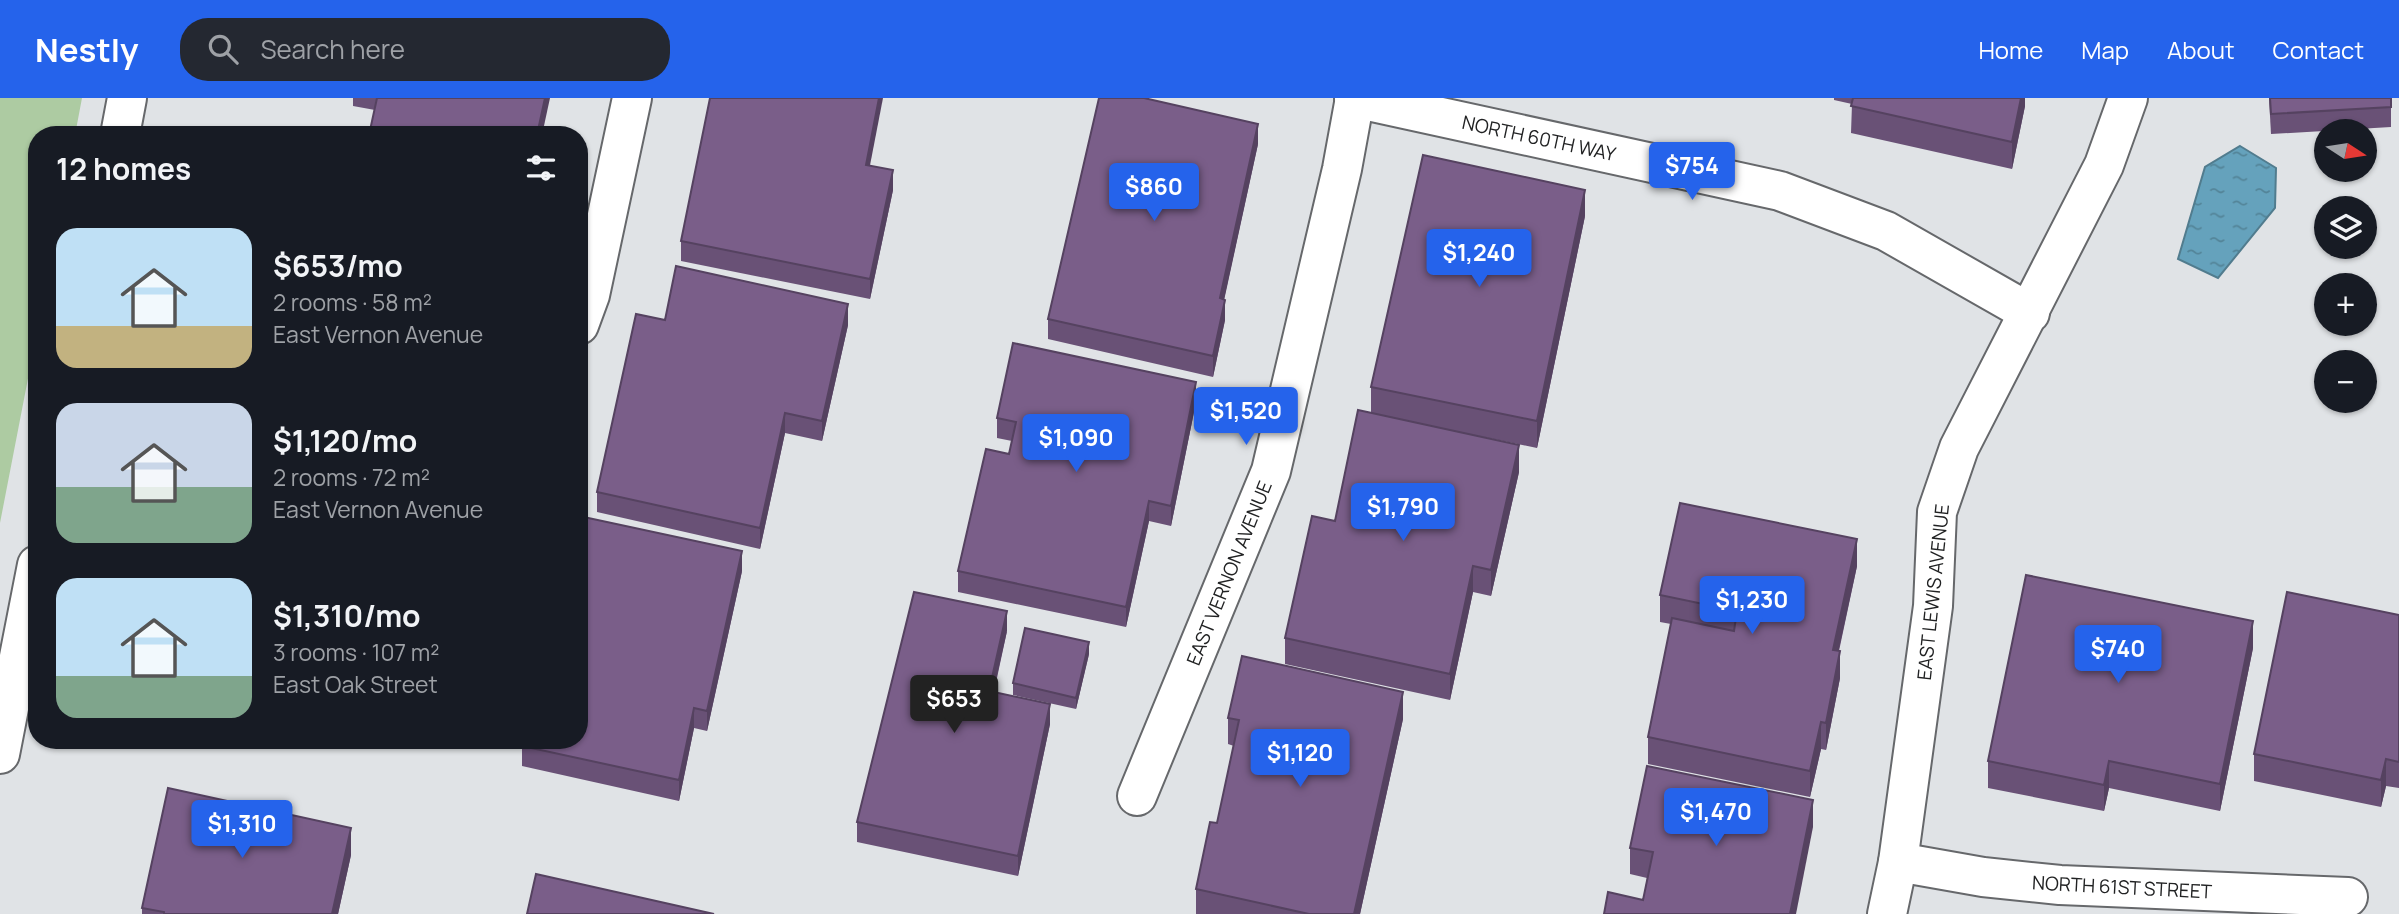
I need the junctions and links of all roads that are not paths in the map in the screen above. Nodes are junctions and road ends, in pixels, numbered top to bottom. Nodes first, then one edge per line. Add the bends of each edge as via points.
1 (127, 98) edge
2 (632, 98) edge
3 (1355, 98) edge
4 (2128, 98) edge
5 (1422, 105) edge
6 (122, 126) edge
7 (588, 300) edge
8 (2030, 313) junction
9 (28, 611) edge
10 (0, 754) edge
11 (1137, 796) dead end
12 (1898, 862) junction
13 (2348, 897) dead end
14 (1887, 914) edge

1 - 6 street
2 - 7 street
3 - 5 street, NORTH 60TH WAY
3 - 11 street, EAST VERNON AVENUE via 1270,471
4 - 8 street, EAST LEWIS AVENUE via 2104,165
5 - 8 street, NORTH 60TH WAY via 1780,191 1886,231
8 - 12 street, EAST LEWIS AVENUE via 1959,448 1937,512 1933,606
9 - 10 street
12 - 13 street, NORTH 61ST STREET via 2060,885
12 - 14 street, EAST LEWIS AVENUE

